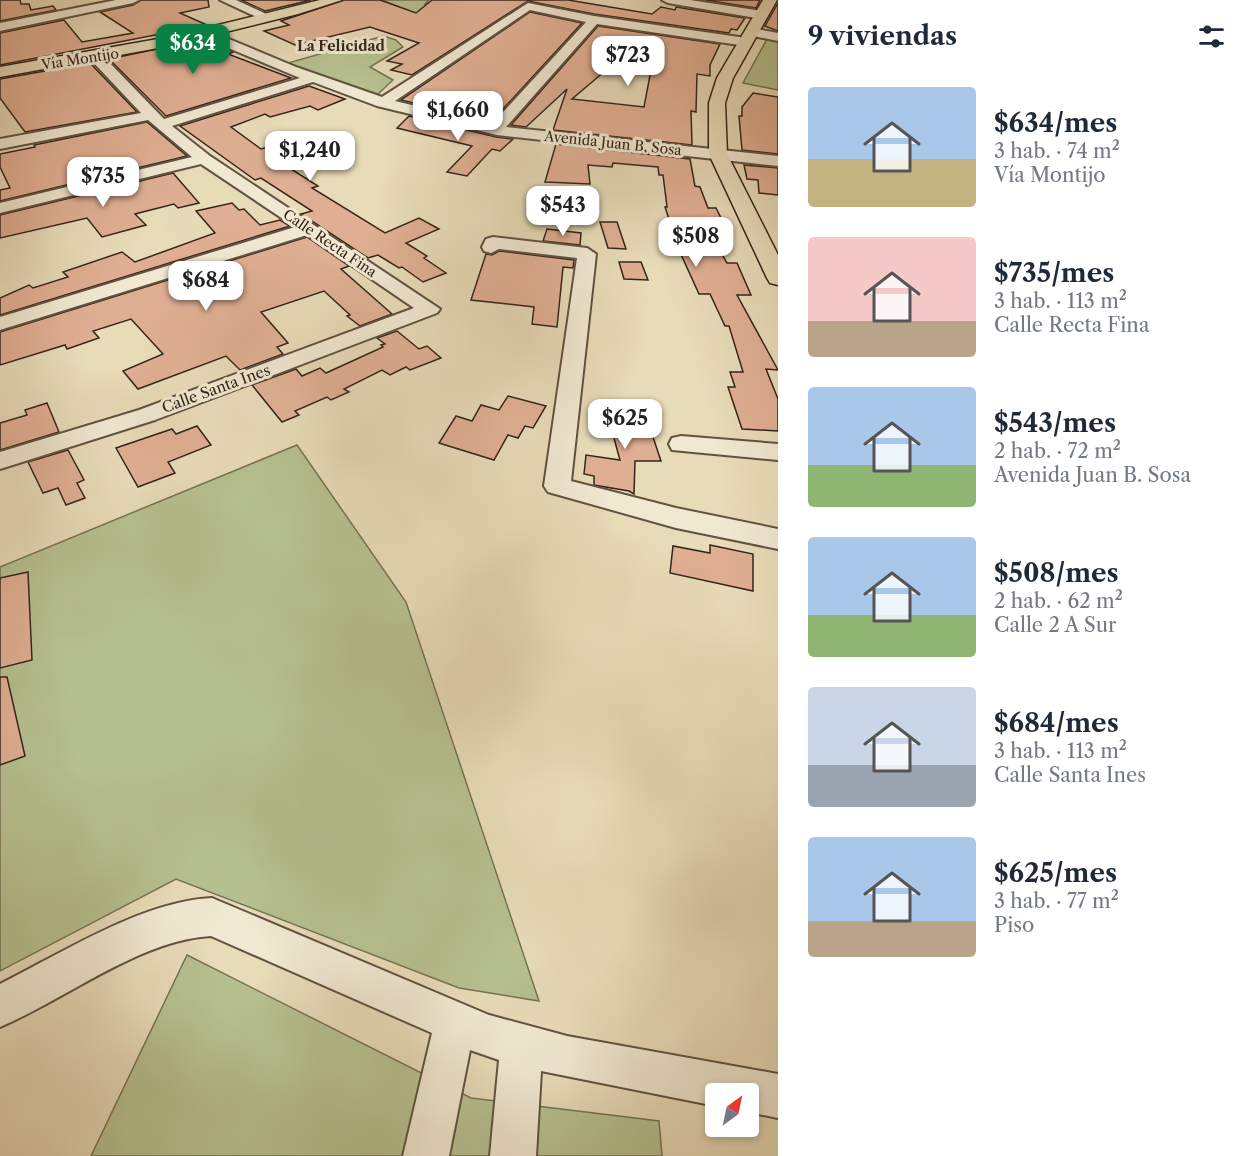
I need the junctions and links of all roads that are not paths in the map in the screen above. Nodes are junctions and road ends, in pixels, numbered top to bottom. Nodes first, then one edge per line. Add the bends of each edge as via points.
1 (133, 0) edge
2 (226, 0) edge
3 (335, 0) edge
4 (668, 0) edge
5 (770, 0) edge
6 (762, 15) junction
7 (269, 18) junction
8 (594, 20) junction
9 (0, 27) edge
10 (213, 33) junction
11 (749, 37) junction
12 (778, 37) edge
13 (98, 58) junction
14 (0, 72) edge
15 (310, 79) junction
16 (382, 103) junction
17 (156, 120) junction
18 (496, 129) junction
19 (0, 144) edge
20 (718, 153) junction
21 (204, 159) junction
22 (778, 161) edge
23 (0, 208) edge
24 (309, 229) junction
25 (491, 247) dead end
26 (778, 278) edge
27 (430, 309) joint
28 (0, 324) edge
29 (681, 444) dead end
30 (778, 452) edge
31 (0, 461) edge
32 (778, 539) edge
33 (0, 1006) edge
34 (455, 1023) junction
35 (522, 1046) junction
36 (778, 1096) edge
37 (426, 1156) edge
38 (513, 1156) edge

1 - 9 street
2 - 7 street
3 - 7 main road, Vía Montijo
4 - 6 street
5 - 6 main road
6 - 11 main road
7 - 10 main road, Vía Montijo
8 - 11 street
8 - 16 street via 528,6
8 - 18 street
10 - 13 main road, Vía Montijo
10 - 15 street, Avenida Juan B. Sosa
11 - 12 street
11 - 20 main road via 719,89
13 - 14 main road, Vía Montijo
13 - 17 street, Calle Recta Fina
15 - 16 street, Avenida Juan B. Sosa
15 - 17 street
16 - 18 street, Avenida Juan B. Sosa
17 - 19 street
17 - 21 street, Calle Recta Fina
18 - 20 street, Avenida Juan B. Sosa
20 - 22 street, Avenida Juan B. Sosa
20 - 26 main road
21 - 23 street
21 - 24 street, Calle Recta Fina
24 - 27 street, Calle Recta Fina
24 - 28 street
25 - 32 street via 493,243 587,254 556,486 676,518
27 - 31 street, Calle Santa Ines via 147,415
29 - 30 street
33 - 34 street via 148,931 190,918 212,917
34 - 35 street
34 - 37 street
35 - 36 street
35 - 38 street

